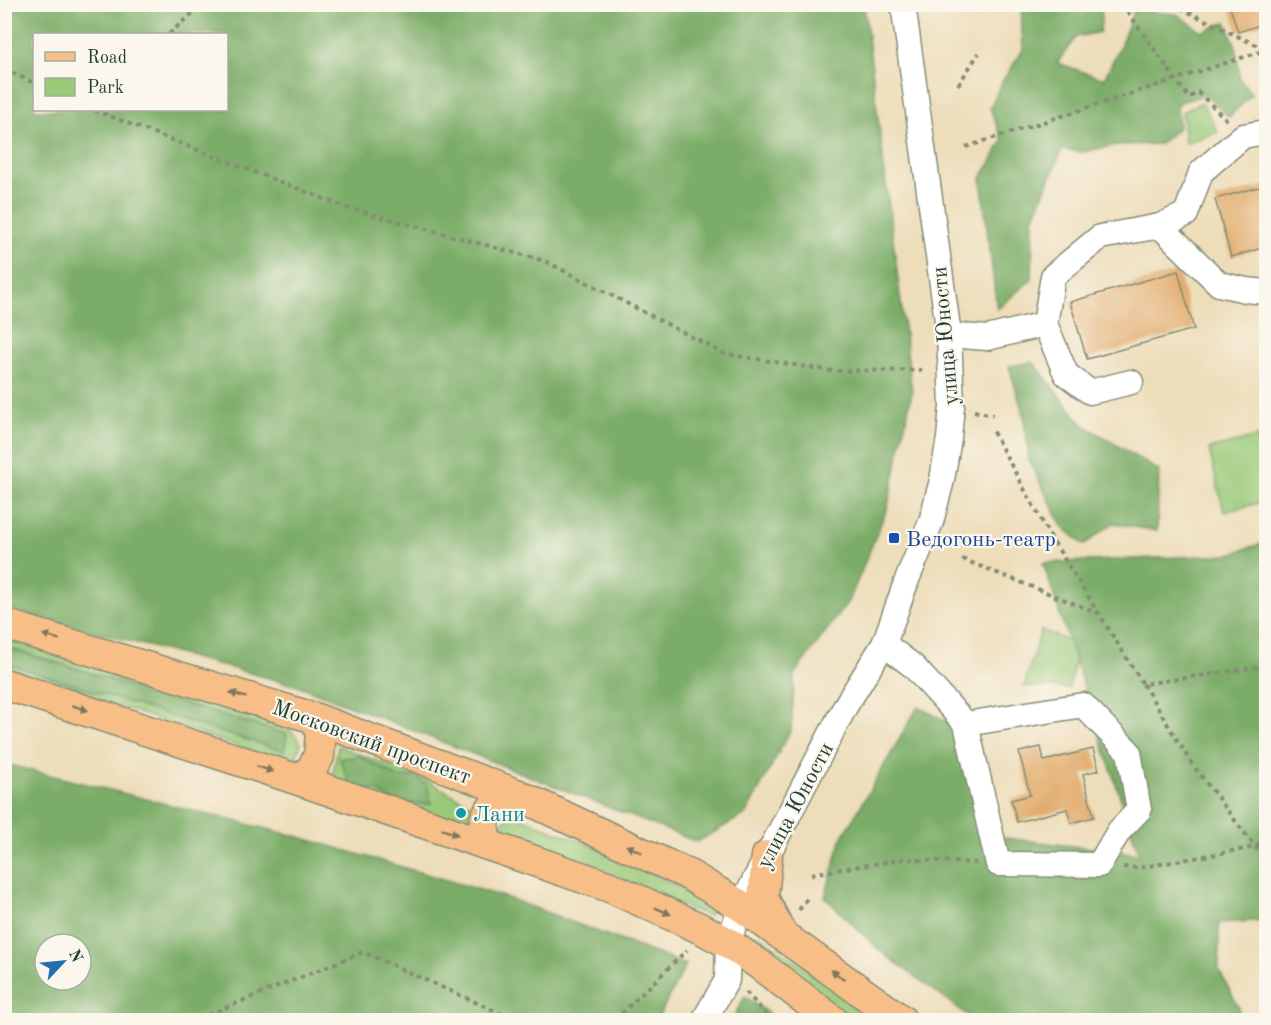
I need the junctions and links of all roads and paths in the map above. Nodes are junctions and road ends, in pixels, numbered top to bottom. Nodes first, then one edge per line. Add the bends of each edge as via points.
1 (203, 4) edge
2 (903, 4) edge
3 (1122, 4) edge
4 (1172, 4) edge
5 (170, 33) edge
6 (1266, 50) edge
7 (979, 53) dead end
8 (4, 69) edge
9 (1176, 79) junction
10 (33, 83) edge
11 (958, 85) dead end
12 (97, 111) edge
13 (1266, 132) edge
14 (1243, 136) junction
15 (966, 147) dead end
16 (1160, 226) junction
17 (1266, 292) edge
18 (1045, 324) junction
19 (949, 335) junction
20 (926, 370) dead end
21 (1131, 382) dead end
22 (993, 432) dead end
23 (962, 559) dead end
24 (1099, 613) junction
25 (4, 624) edge
26 (884, 644) junction
27 (1266, 666) edge
28 (4, 684) edge
29 (1143, 684) junction
30 (314, 718) junction
31 (966, 724) junction
32 (298, 780) junction
33 (516, 794) junction
34 (1266, 837) edge
35 (488, 844) junction
36 (1266, 846) edge
37 (1255, 847) junction
38 (767, 856) junction
39 (1266, 861) edge
40 (998, 864) junction
41 (1099, 866) junction
42 (811, 874) dead end
43 (697, 880) junction
44 (741, 906) junction
45 (782, 934) junction
46 (728, 943) junction
47 (689, 948) dead end
48 (743, 988) dead end
49 (888, 1017) edge
50 (191, 1020) edge
51 (510, 1020) edge
52 (615, 1020) edge
53 (704, 1020) edge
54 (771, 1020) edge
55 (832, 1020) edge

1 - 5 path
2 - 19 street, улица Юности
3 - 9 path
4 - 6 path
6 - 9 path
7 - 11 path
8 - 10 path
9 - 14 path via 1189,98 1198,92
9 - 15 path
12 - 20 path via 345,207 545,261 725,354 833,371
13 - 14 street
14 - 16 street via 1201,172 1186,214
16 - 17 street via 1219,284
16 - 18 street via 1100,237 1053,276
18 - 19 street via 987,338
18 - 21 street via 1066,374 1090,392
19 - 26 street, улица Юности via 952,406 942,480 931,522
22 - 24 path via 1050,536
23 - 24 path
24 - 29 path
30 -> 25 main road, Московский проспект
26 - 31 street via 913,666
26 - 38 street, улица Юности via 846,705
27 - 29 path
28 -> 32 main road
29 - 37 path via 1192,764
30 - 32 main road via 321,733 319,756 311,770
30 - 33 main road, Московский проспект
31 - 40 street
31 - 41 street via 1083,705 1129,752 1139,810 1119,831
32 -> 35 main road
33 - 35 main road via 503,799 489,812 484,827
43 -> 33 main road, Московский проспект
34 - 37 path
35 -> 46 main road via 610,887
36 - 37 path
37 - 39 path
37 - 41 path via 1138,868
38 - 43 street via 735,882
38 - 44 street, улица Юности
38 - 45 main road via 763,898
40 - 41 street
40 - 42 path via 904,859
43 - 44 main road, Московский проспект
44 - 45 main road, Московский проспект
44 - 46 street, улица Юности
49 -> 45 main road, Московский проспект
46 - 53 street, улица Юности via 727,980
46 - 55 main road
47 - 52 path
48 - 54 path
50 - 51 path via 363,952

